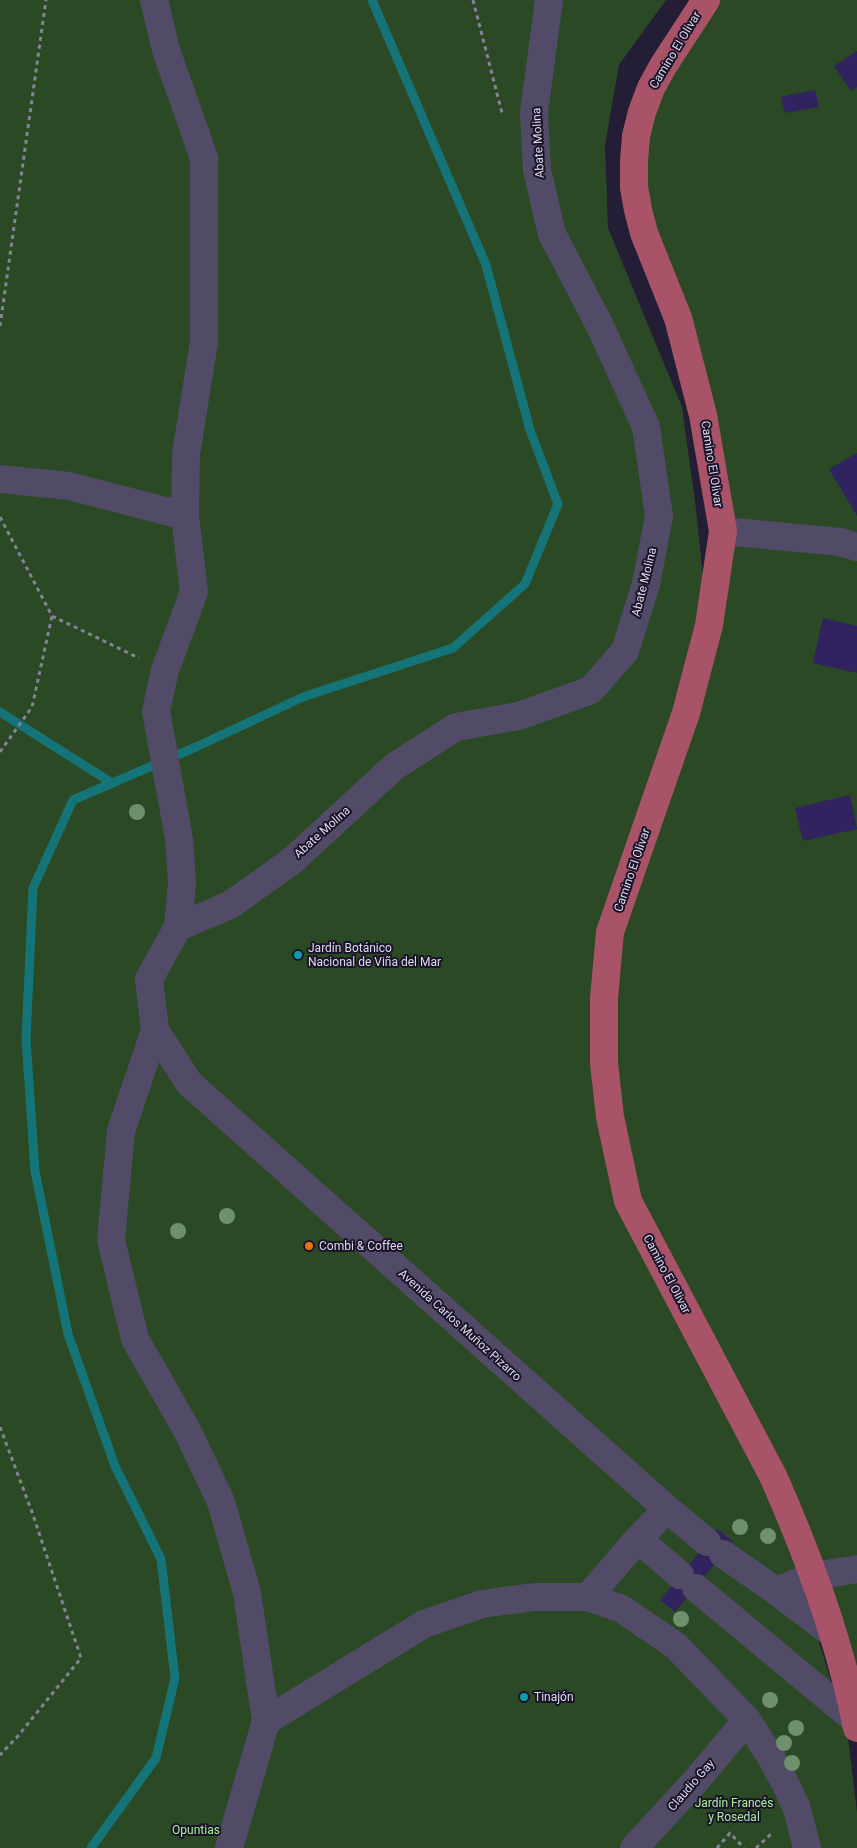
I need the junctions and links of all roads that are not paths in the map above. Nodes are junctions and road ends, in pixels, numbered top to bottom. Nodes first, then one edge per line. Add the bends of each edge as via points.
1 (154, 0) edge
2 (549, 0) edge
3 (706, 0) edge
4 (0, 479) edge
5 (185, 516) junction
6 (723, 531) junction
7 (857, 547) edge
8 (178, 927) junction
9 (155, 1030) junction
10 (667, 1509) junction
11 (638, 1539) junction
12 (857, 1569) edge
13 (814, 1576) junction
14 (776, 1591) junction
15 (588, 1597) junction
16 (833, 1634) junction
17 (746, 1720) junction
18 (266, 1721) junction
19 (856, 1724) edge
20 (229, 1848) edge
21 (634, 1848) edge
22 (807, 1848) edge

1 - 5 lane via 166,50 204,158 204,342 186,454
2 - 8 lane, Abate Molina via 534,112 537,170 552,234 646,427 659,516 646,584 625,651 591,690 519,716 456,727 395,766 293,860 230,905
3 - 6 main road, Camino El Olivar via 651,88 636,136 634,187 644,233 678,318 703,414
4 - 5 lane via 69,486
5 - 8 lane via 194,592 164,670 156,711 179,839 182,883
6 - 7 lane via 840,542
6 - 13 main road, Camino El Olivar via 709,625 686,713 610,932 604,998 604,1063 610,1117 628,1201 773,1476
8 - 9 lane via 149,979
9 - 10 lane, Avenida Carlos Muñoz Pizarro via 188,1083
9 - 18 lane via 121,1131 111,1240 135,1339 188,1432 221,1502 247,1593
10 - 11 lane
10 - 14 lane, Avenida Carlos Muñoz Pizarro
11 - 15 lane
11 - 19 lane
12 - 13 lane
13 - 14 lane
13 - 16 main road, Camino El Olivar
14 - 16 lane, Avenida Carlos Muñoz Pizarro
15 - 17 lane via 622,1609 676,1646
15 - 18 lane via 534,1596 482,1604 424,1624
16 - 19 main road, Camino El Olivar
17 - 21 lane, Claudio Gay
17 - 22 lane via 787,1787 797,1809
18 - 20 lane

